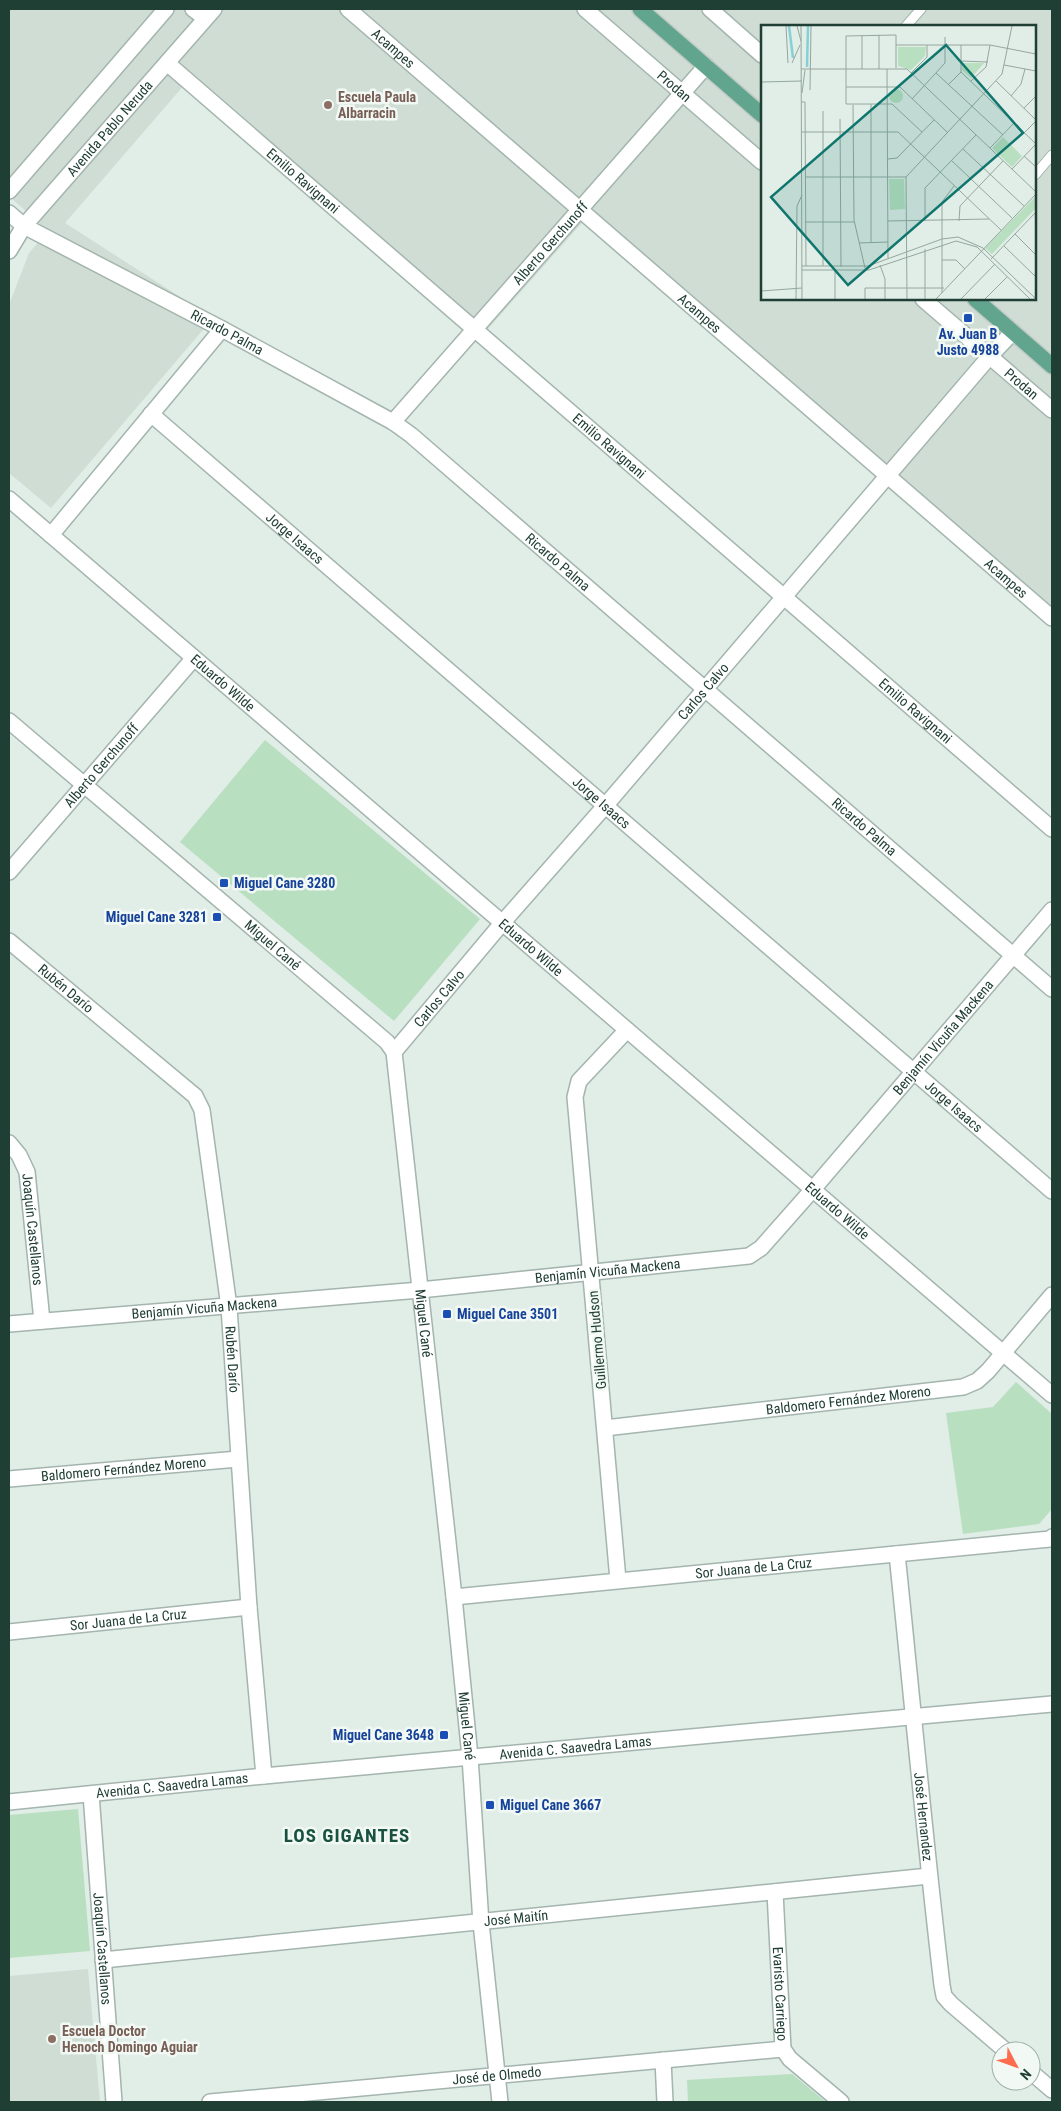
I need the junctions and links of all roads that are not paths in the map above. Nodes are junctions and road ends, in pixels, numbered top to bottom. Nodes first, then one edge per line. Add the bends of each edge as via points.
1 (166, 9) edge
2 (348, 9) edge
3 (585, 9) edge
4 (640, 9) edge
5 (710, 9) edge
6 (921, 9) edge
7 (204, 12) edge
8 (907, 25) edge
9 (761, 54) edge
10 (167, 63) junction
11 (706, 66) junction
12 (682, 93) junction
13 (761, 114) edge
14 (1052, 154) edge
15 (761, 161) edge
16 (1036, 174) edge
17 (9, 191) edge
18 (580, 209) junction
19 (9, 213) edge
20 (24, 226) junction
21 (9, 251) edge
22 (924, 300) edge
23 (976, 300) edge
24 (222, 329) junction
25 (474, 329) junction
26 (1013, 332) junction
27 (990, 356) junction
28 (1052, 366) edge
29 (1052, 410) edge
30 (151, 414) junction
31 (393, 422) junction
32 (888, 476) junction
33 (9, 499) edge
34 (51, 535) junction
35 (784, 597) junction
36 (1052, 618) edge
37 (194, 658) junction
38 (705, 690) junction
39 (9, 721) edge
40 (83, 785) junction
41 (605, 806) junction
42 (1052, 829) edge
43 (9, 872) edge
44 (1052, 910) edge
45 (503, 922) junction
46 (9, 941) edge
47 (1013, 956) junction
48 (1052, 988) edge
49 (627, 1030) junction
50 (394, 1052) junction
51 (913, 1071) junction
52 (9, 1143) edge
53 (814, 1188) junction
54 (1052, 1191) edge
55 (592, 1273) junction
56 (420, 1290) junction
57 (1052, 1295) edge
58 (229, 1307) junction
59 (42, 1321) junction
60 (9, 1324) edge
61 (1003, 1352) junction
62 (1052, 1395) edge
63 (605, 1428) junction
64 (238, 1459) junction
65 (9, 1479) edge
66 (1052, 1538) edge
67 (897, 1554) junction
68 (618, 1580) junction
69 (454, 1597) junction
70 (249, 1607) junction
71 (9, 1632) edge
72 (1052, 1704) edge
73 (914, 1716) junction
74 (470, 1757) junction
75 (264, 1776) junction
76 (91, 1794) junction
77 (9, 1802) edge
78 (929, 1876) junction
79 (775, 1892) junction
80 (481, 1923) junction
81 (103, 1960) junction
82 (994, 2041) edge
83 (783, 2049) junction
84 (663, 2060) junction
85 (497, 2076) junction
86 (1041, 2081) edge
87 (1052, 2090) edge
88 (114, 2102) edge
89 (210, 2102) edge
90 (500, 2102) edge
91 (665, 2102) edge
92 (841, 2102) edge

1 - 17 street
2 - 18 street, Acampes
3 - 12 street, Prodan
4 - 11 main road
5 - 9 street
6 - 8 lane
7 - 10 street, Avenida Pablo Neruda
10 - 20 street, Avenida Pablo Neruda
10 - 25 street, Emilio Ravignani
11 - 12 street, Alberto Gerchunoff
11 - 13 main road
12 - 15 street, Prodan
12 - 18 street, Alberto Gerchunoff
14 - 16 lane
18 - 25 street, Alberto Gerchunoff
18 - 32 street, Acampes
19 - 20 street, Ricardo Palma
20 - 21 street, Avenida Pablo Neruda
20 - 24 street, Ricardo Palma
22 - 27 street, Prodan
23 - 26 main road
24 - 30 street
24 - 31 street, Ricardo Palma
25 - 31 street, Alberto Gerchunoff
25 - 35 street, Emilio Ravignani
26 - 27 street, Carlos Calvo
26 - 28 main road
27 - 29 street, Prodan
27 - 32 street, Carlos Calvo
30 - 34 street
30 - 41 street, Jorge Isaacs
31 - 38 street, Ricardo Palma
32 - 35 street, Carlos Calvo
32 - 36 street, Acampes
33 - 34 street, Eduardo Wilde
34 - 37 street, Eduardo Wilde
35 - 38 street, Carlos Calvo
35 - 42 street, Emilio Ravignani
37 - 40 street, Alberto Gerchunoff
37 - 45 street, Eduardo Wilde
38 - 41 street, Carlos Calvo
38 - 47 street, Ricardo Palma
39 - 40 street, Miguel Cané
40 - 43 street, Alberto Gerchunoff
40 - 50 street, Miguel Cané
41 - 45 street, Carlos Calvo
41 - 51 street, Jorge Isaacs
44 - 47 street, Benjamín Vicuña Mackena
45 - 49 street, Eduardo Wilde
45 - 50 street, Carlos Calvo
46 - 58 street, Rubén Darío via 200,1103
47 - 48 street, Ricardo Palma
47 - 51 street, Benjamín Vicuña Mackena
49 - 53 street, Eduardo Wilde
49 - 55 street, Guillermo Hudson via 578,1082 576,1089
50 - 56 street, Miguel Cané
51 - 53 street, Benjamín Vicuña Mackena
51 - 54 street, Jorge Isaacs
52 - 59 street, Joaquín Castellanos via 27,1172
53 - 55 street, Benjamín Vicuña Mackena via 761,1248 749,1256
53 - 61 street, Eduardo Wilde
55 - 56 street, Benjamín Vicuña Mackena
55 - 63 street, Guillermo Hudson
56 - 58 street, Benjamín Vicuña Mackena
56 - 69 street, Miguel Cané
57 - 61 street, Baldomero Fernández Moreno
58 - 59 street, Benjamín Vicuña Mackena
58 - 64 street, Rubén Darío
59 - 60 street, Benjamín Vicuña Mackena
61 - 62 street, Eduardo Wilde
61 - 63 street, Baldomero Fernández Moreno via 977,1381 963,1387
63 - 68 street, Guillermo Hudson
64 - 65 street, Baldomero Fernández Moreno
64 - 70 street, Rubén Darío
66 - 67 street, Sor Juana de La Cruz
67 - 68 street, Sor Juana de La Cruz
67 - 73 street, José Hernandez
68 - 69 street, Sor Juana de La Cruz
69 - 74 street, Miguel Cané
70 - 71 street, Sor Juana de La Cruz
70 - 75 street, Rubén Darío
72 - 73 street, Avenida C. Saavedra Lamas
73 - 74 street, Avenida C. Saavedra Lamas
73 - 78 street, José Hernandez
74 - 75 street, Avenida C. Saavedra Lamas
74 - 80 street, Miguel Cané
75 - 76 street, Avenida C. Saavedra Lamas
76 - 77 street, Avenida C. Saavedra Lamas
76 - 81 street, Joaquín Castellanos
78 - 79 street, José Maitín
78 - 82 street, José Hernandez via 944,1996
79 - 80 street, José Maitín
79 - 83 street, Evaristo Carriego
80 - 81 street, José Maitín
80 - 85 street, Miguel Cané
81 - 88 street, Joaquín Castellanos
83 - 84 street, José de Olmedo
83 - 92 street, Evaristo Carriego
84 - 85 street, José de Olmedo
84 - 91 street
85 - 89 street, José de Olmedo
85 - 90 street, Miguel Cané
86 - 87 street

